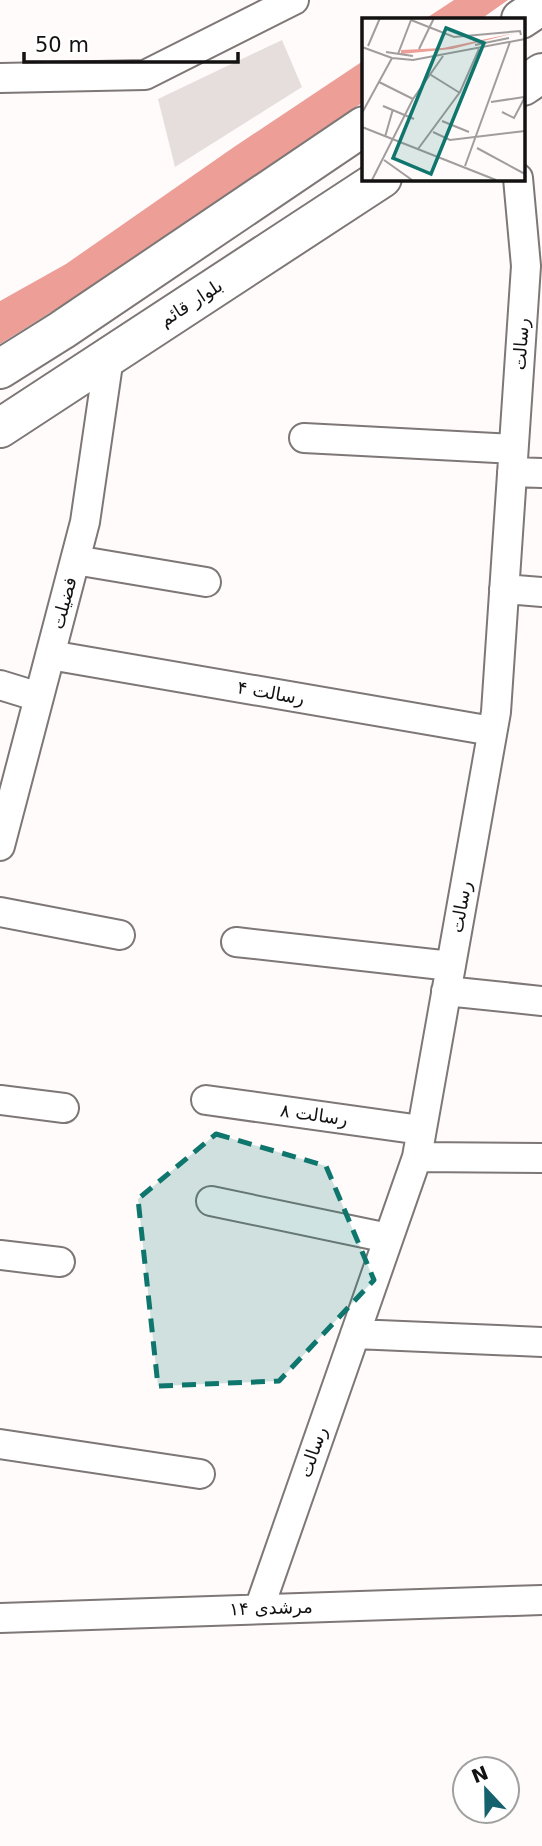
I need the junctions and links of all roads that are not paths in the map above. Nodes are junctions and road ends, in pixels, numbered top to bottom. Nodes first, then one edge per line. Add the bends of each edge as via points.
1 (294, 0) edge
2 (542, 5) edge
3 (523, 18) edge
4 (542, 73) edge
5 (0, 78) edge
6 (524, 85) edge
7 (362, 127) edge
8 (379, 180) edge
9 (519, 180) edge
10 (534, 268) edge
11 (109, 357) junction
12 (0, 369) edge
13 (0, 428) edge
14 (304, 438) dead end
15 (513, 461) junction
16 (542, 473) edge
17 (75, 560) junction
18 (205, 582) dead end
19 (504, 589) junction
20 (542, 592) edge
21 (50, 655) junction
22 (0, 685) edge
23 (39, 697) junction
24 (492, 731) junction
25 (0, 846) edge
26 (0, 912) edge
27 (120, 935) dead end
28 (236, 942) dead end
29 (448, 979) junction
30 (542, 1000) edge
31 (0, 1100) edge
32 (206, 1100) dead end
33 (64, 1108) dead end
34 (419, 1143) junction
35 (542, 1158) edge
36 (211, 1201) dead end
37 (388, 1238) junction
38 (0, 1255) edge
39 (60, 1262) dead end
40 (355, 1334) junction
41 (542, 1342) edge
42 (0, 1444) edge
43 (200, 1474) dead end
44 (542, 1600) edge
45 (258, 1609) junction
46 (0, 1618) edge

1 - 5 street via 145,75
2 - 3 main road
4 - 6 main road
7 - 12 main road
8 - 11 main road, بلوار قائم
9 - 10 street, رسالت
10 - 15 street, رسالت
11 - 13 main road, بلوار قائم
11 - 17 street, فضیلت via 85,522
14 - 15 street
15 - 16 street
15 - 19 street, رسالت
17 - 18 street
17 - 21 street, فضیلت
19 - 20 street
19 - 24 street, رسالت
21 - 23 street, فضیلت
21 - 24 street, رسالت ۴
22 - 23 street
23 - 25 street, فضیلت
24 - 29 street, رسالت
26 - 27 street
28 - 29 street
29 - 30 street
29 - 34 street, رسالت
31 - 33 street
32 - 34 street, رسالت ۸
34 - 35 street, رسالت ۸
34 - 37 street, رسالت
36 - 37 street
37 - 40 street, رسالت
38 - 39 street
40 - 41 street
40 - 45 street, رسالت
42 - 43 street
44 - 45 street, مرشدی ۱۴
45 - 46 street, مرشدی ۱۴

